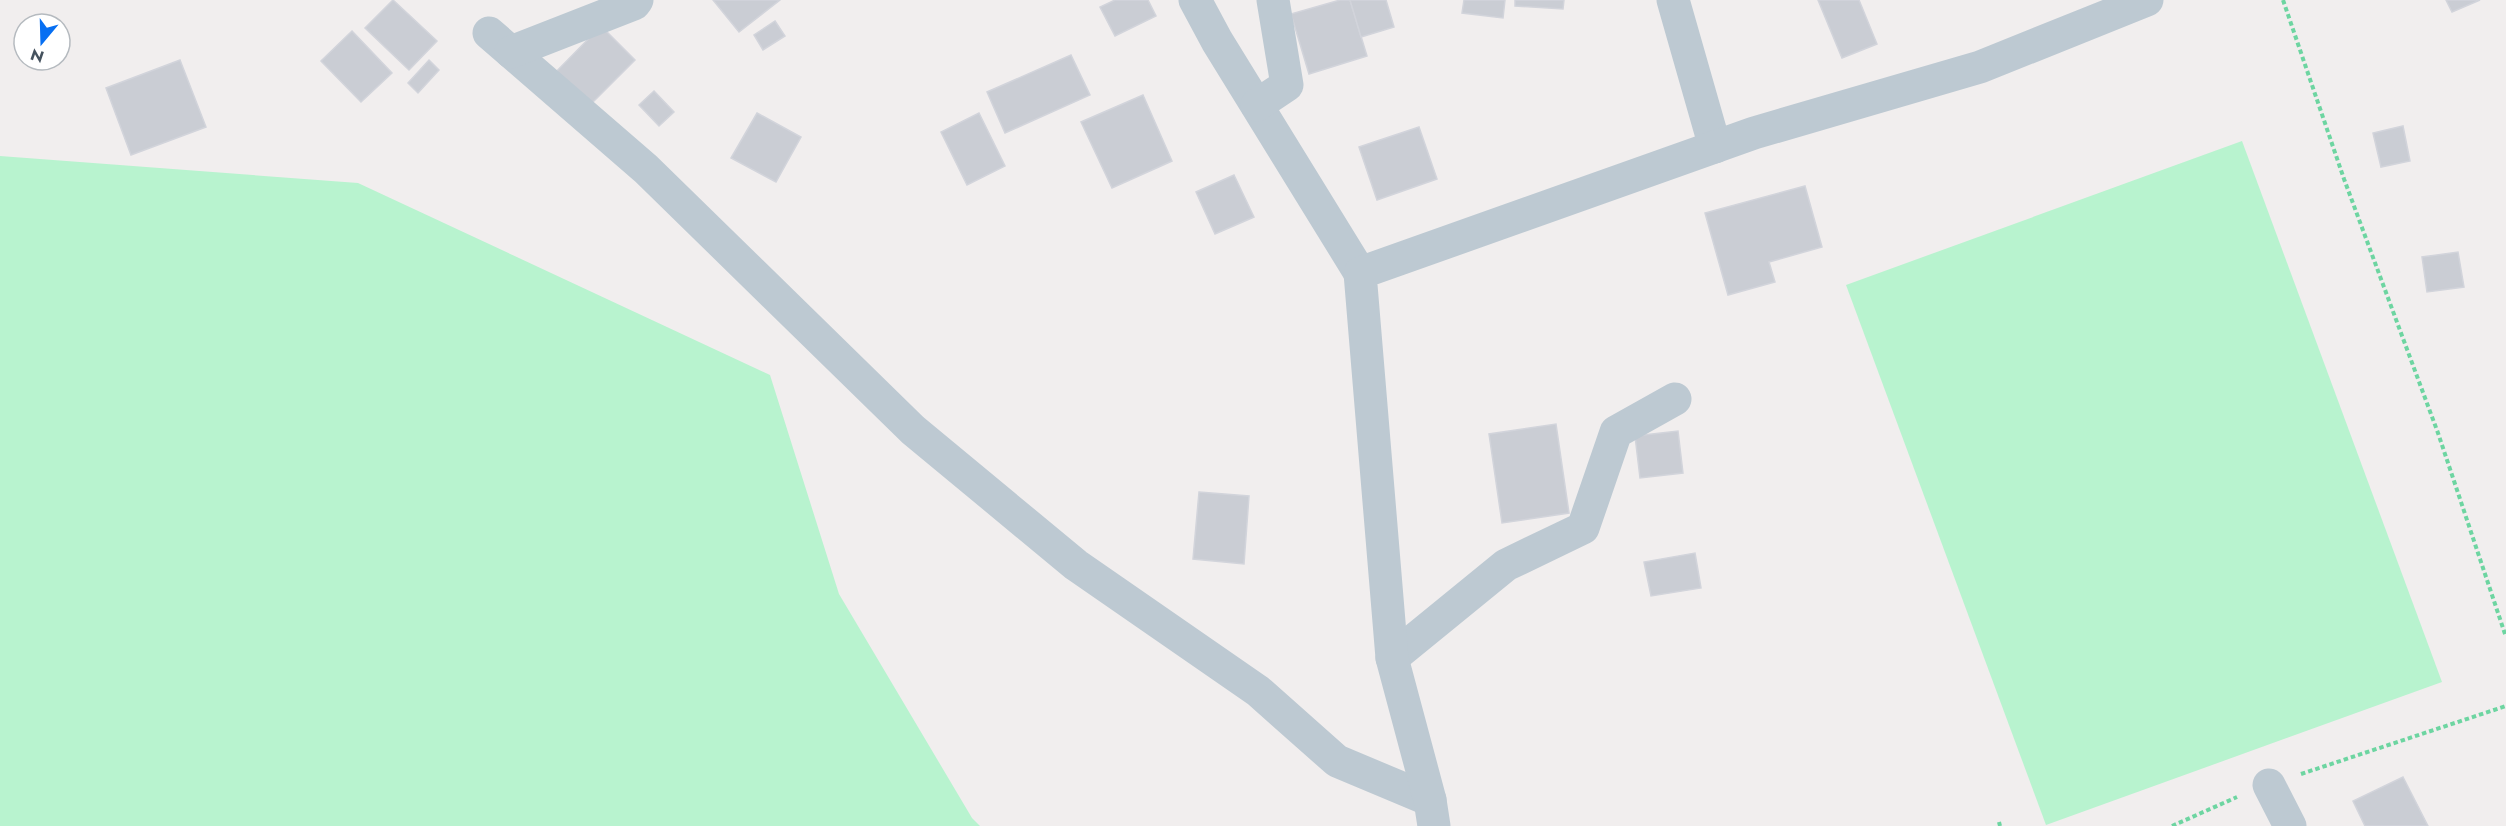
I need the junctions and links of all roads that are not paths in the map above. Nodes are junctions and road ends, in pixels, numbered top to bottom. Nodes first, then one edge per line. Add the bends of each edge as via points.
1 (637, 0) edge
2 (1195, 0) edge
3 (1273, 0) edge
4 (1673, 0) edge
5 (2147, 0) edge
6 (1257, 105) junction
7 (1715, 147) junction
8 (1360, 273) junction
9 (1675, 399) dead end
10 (1392, 658) junction
11 (2269, 785) road end
12 (1432, 813) edge
13 (2290, 826) edge

1 - 12 street via 500,42 646,169 912,430 1076,565 1258,691 1337,761
2 - 6 street
3 - 6 street via 1287,85
4 - 7 street
5 - 7 street via 1980,67
6 - 8 street
7 - 8 street
8 - 10 street
9 - 10 street via 1616,432 1583,528 1506,565
10 - 12 street
11 - 13 street

